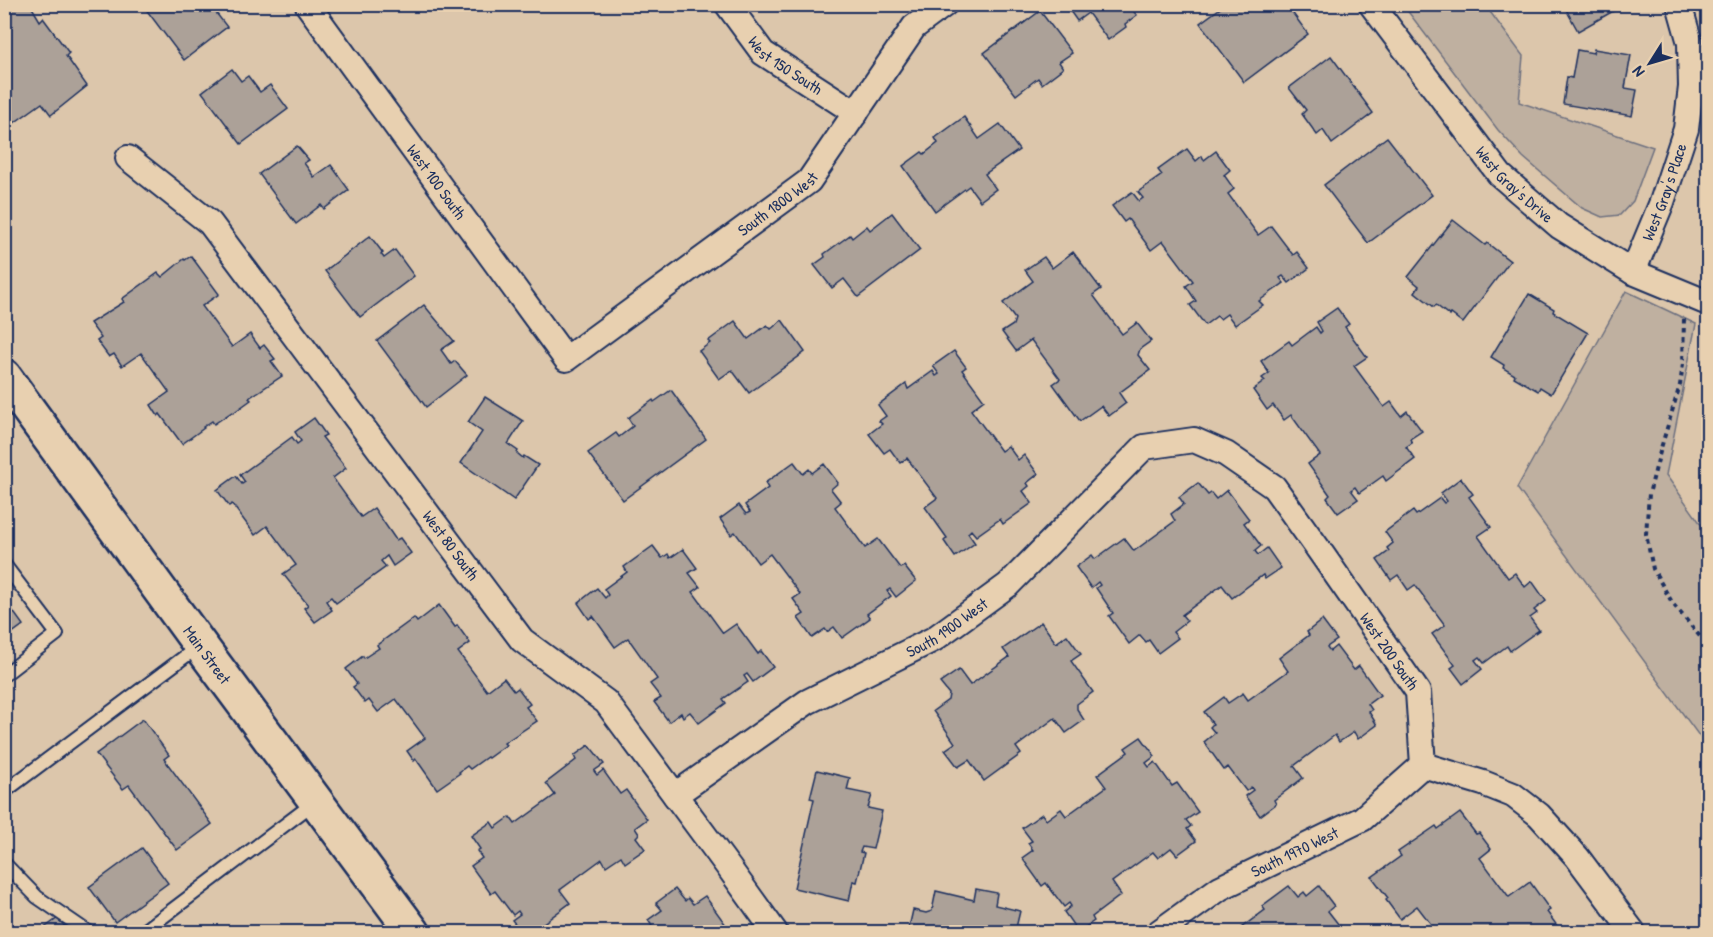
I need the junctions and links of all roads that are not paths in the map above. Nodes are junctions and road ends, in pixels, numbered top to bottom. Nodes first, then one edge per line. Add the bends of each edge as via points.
1 (307, 4) edge
2 (727, 4) edge
3 (945, 4) edge
4 (1371, 4) edge
5 (1679, 4) edge
6 (856, 113) junction
7 (128, 158) dead end
8 (1633, 272) junction
9 (1708, 303) edge
10 (566, 359) joint
11 (4, 376) edge
12 (1194, 440) joint
13 (4, 564) edge
14 (200, 645) junction
15 (4, 675) edge
16 (1423, 765) junction
17 (4, 792) edge
18 (675, 795) junction
19 (316, 802) junction
20 (4, 863) edge
21 (88, 933) edge
22 (143, 933) edge
23 (413, 933) edge
24 (775, 933) edge
25 (1159, 933) edge
26 (1633, 933) edge

1 - 10 street, West 100 South
2 - 6 street, West 150 South via 764,53
3 - 6 street, South 1800 West via 914,27
4 - 8 street, West Gray's Drive via 1500,175 1559,226
5 - 8 street, West Gray's Place via 1690,43 1691,87 1686,129
6 - 10 street, South 1800 West via 809,181
7 - 18 street, West 80 South via 210,223 522,640 606,702
8 - 9 street, West Gray's Drive
11 - 14 main road, Main Street
12 - 16 street, West 200 South via 1226,454 1274,487 1306,532 1418,692
12 - 18 street, South 1900 West via 1144,447 1008,585 934,639 807,702
13 - 15 lane via 57,634
14 - 17 lane
14 - 19 main road, Main Street
16 - 25 street, South 1970 West via 1362,819 1220,888
16 - 26 street via 1513,795 1539,815 1577,857
18 - 24 street, West 80 South
19 - 22 lane
19 - 23 main road, Main Street
20 - 21 lane via 37,897

